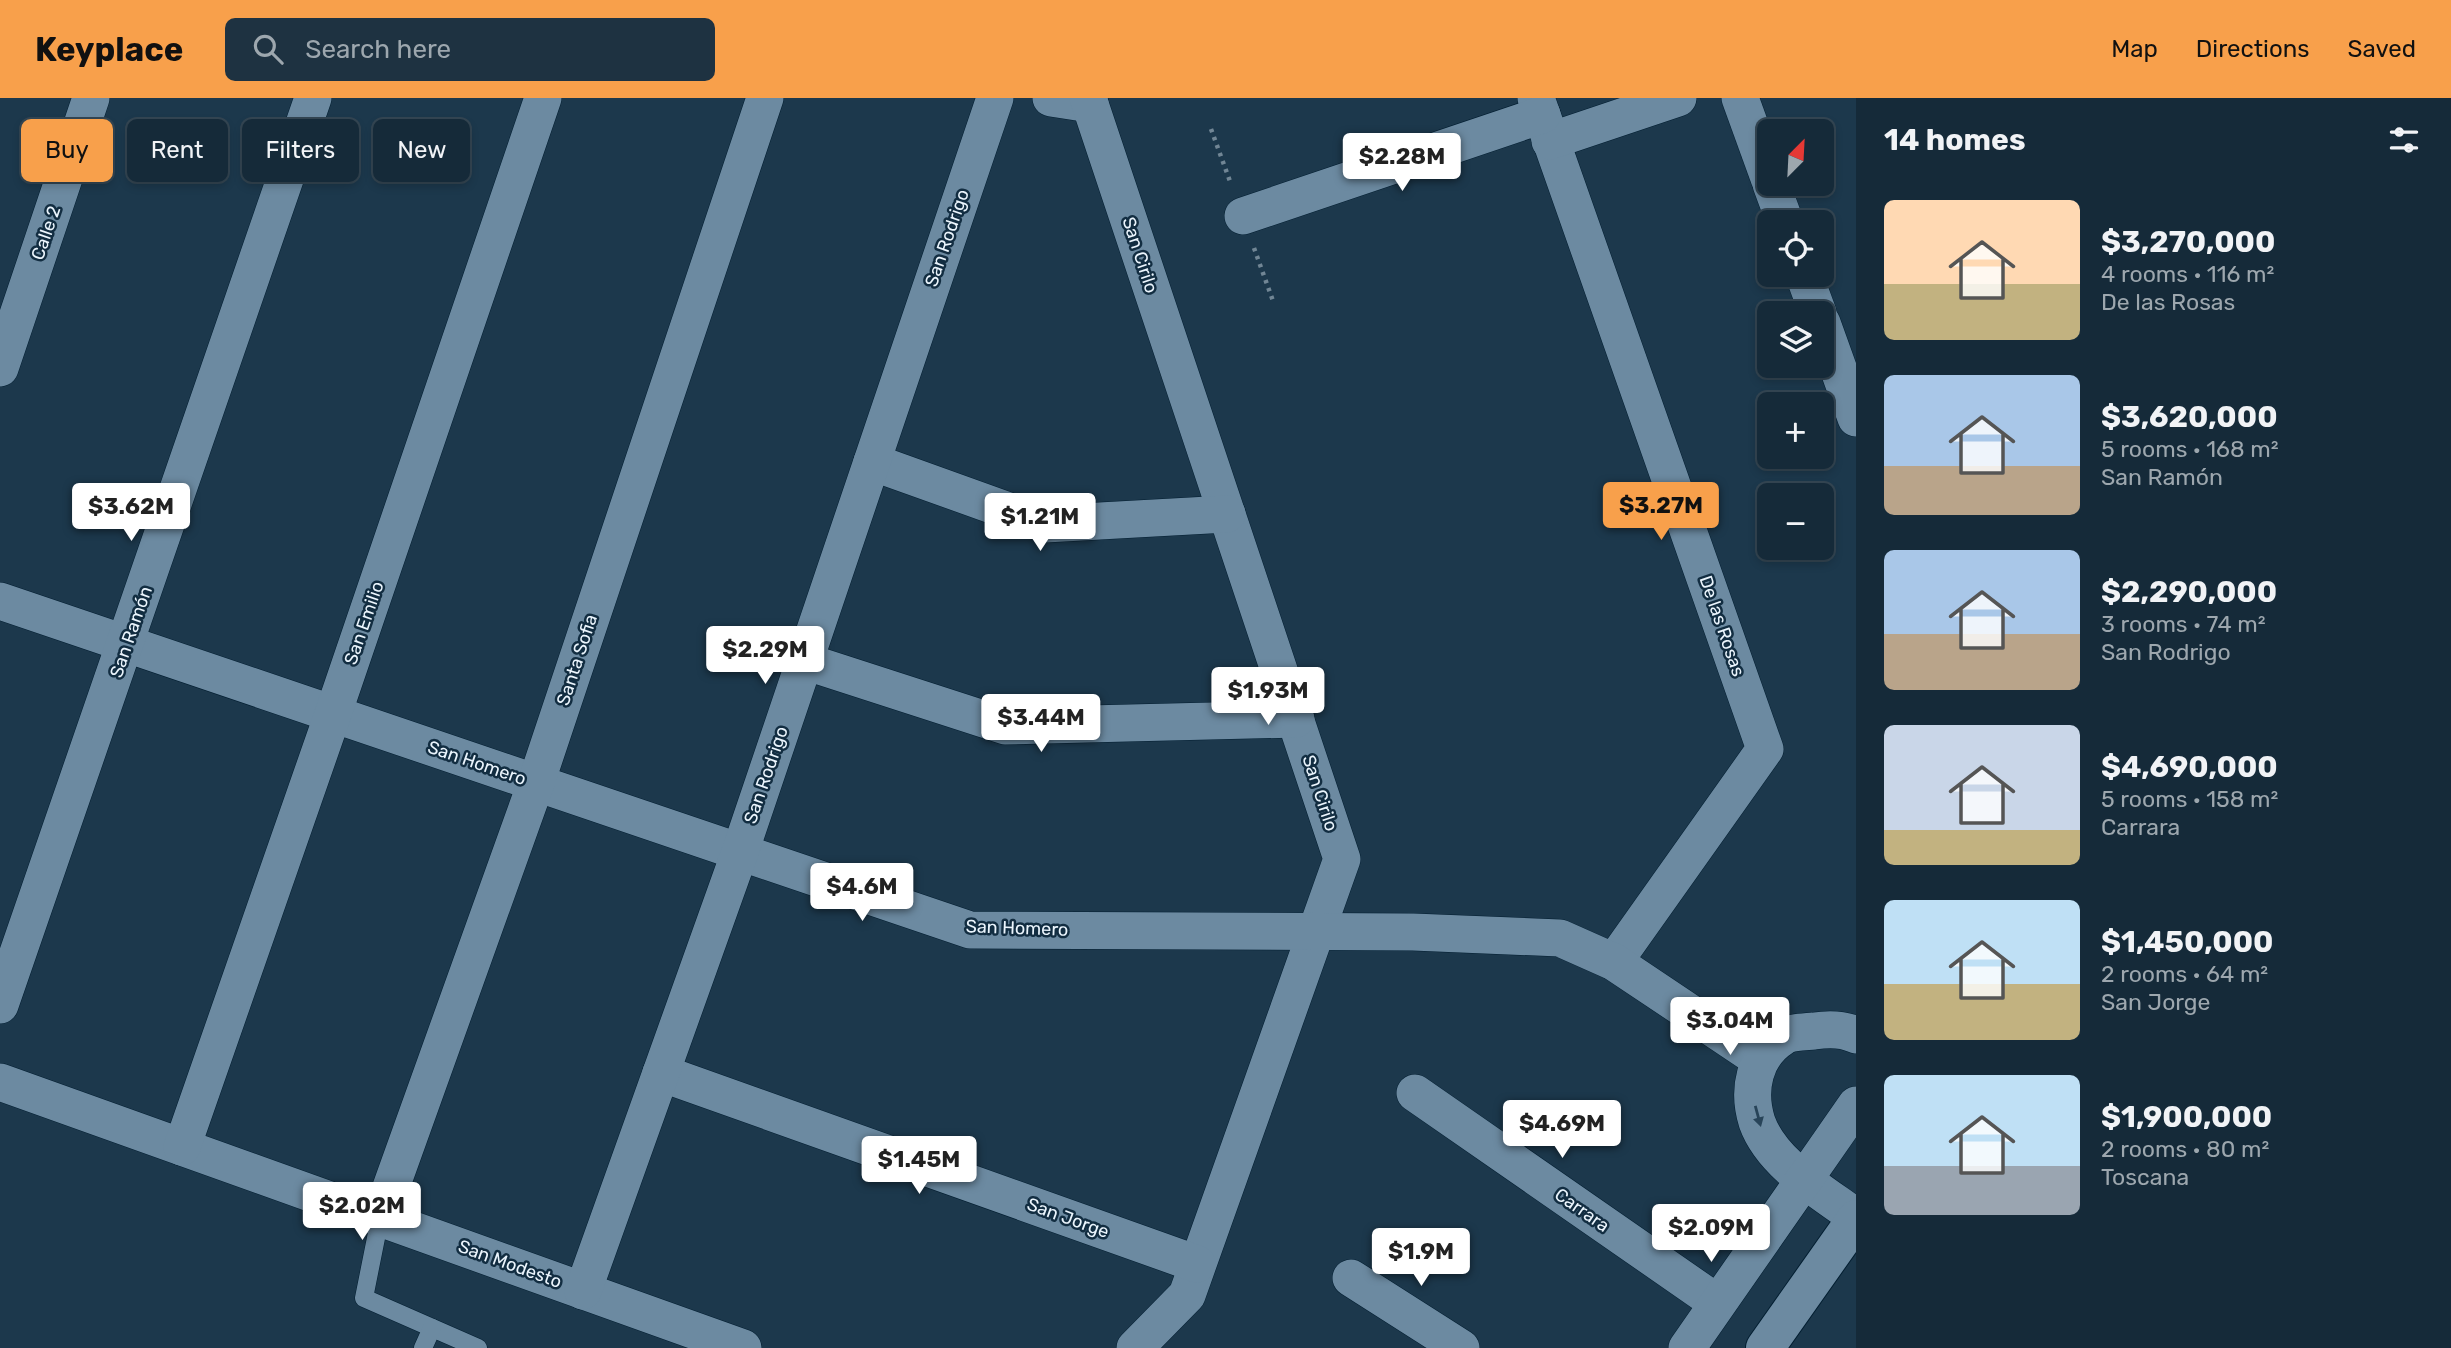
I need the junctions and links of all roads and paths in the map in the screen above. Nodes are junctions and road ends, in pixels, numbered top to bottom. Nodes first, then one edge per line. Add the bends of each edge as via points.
1 (91, 98) edge
2 (313, 98) edge
3 (543, 98) edge
4 (765, 98) edge
5 (995, 98) edge
6 (1051, 98) edge
7 (1678, 98) edge
8 (1740, 98) edge
9 (1089, 101) edge
10 (1543, 118) edge
11 (1757, 145) edge
12 (1243, 216) dead end
13 (1834, 357) edge
14 (0, 368) edge
15 (1856, 418) edge
16 (872, 462) junction
17 (1227, 514) junction
18 (0, 601) edge
19 (127, 644) junction
20 (804, 661) junction
21 (333, 714) junction
22 (1296, 719) junction
23 (536, 783) junction
24 (740, 852) junction
25 (1314, 931) junction
26 (1614, 962) junction
27 (0, 1005) edge
28 (1856, 1035) edge
29 (1759, 1059) junction
30 (661, 1073) junction
31 (0, 1082) edge
32 (1415, 1093) dead end
33 (1856, 1105) edge
34 (182, 1147) junction
35 (1805, 1179) junction
36 (380, 1218) junction
37 (1856, 1218) edge
38 (1197, 1264) junction
39 (1351, 1278) dead end
40 (583, 1291) junction
41 (1716, 1302) junction
42 (432, 1328) junction
43 (423, 1348) edge
44 (478, 1348) edge
45 (743, 1348) edge
46 (1135, 1348) edge
47 (1461, 1348) edge
48 (1686, 1348) edge
49 (1765, 1348) edge

1 - 14 street, Calle 2
2 - 19 street, San Ramón
3 - 21 street, San Emilio
4 - 23 street, Santa Sofia
5 - 16 street, San Rodrigo
6 - 9 street
7 - 10 street
8 - 11 street
9 - 17 street, San Cirilo
10 - 12 street
10 - 26 street, De las Rosas via 1765,749
13 - 15 street
16 - 17 street via 1045,524
16 - 20 street, San Rodrigo
17 - 22 street, San Cirilo
18 - 19 street, San Homero
19 - 21 street, San Homero
19 - 27 street, San Ramón
20 - 22 street via 1004,726
20 - 24 street, San Rodrigo
21 - 23 street, San Homero
21 - 34 street, San Emilio
22 - 25 street, San Cirilo via 1342,859
23 - 24 street, San Homero
23 - 36 street, Santa Sofia
24 - 25 street, San Homero via 970,930
24 - 30 street, San Rodrigo
25 - 26 street, San Homero via 1560,938
25 - 38 street, San Cirilo
26 - 29 street, San Homero
28 - 29 street via 1819,1030 1784,1035
29 -> 35 street via 1752,1088 1758,1122 1774,1151
30 - 38 street, San Jorge
30 - 40 street, San Rodrigo
31 - 34 street, San Modesto
32 - 41 street, Carrara
33 - 35 street
34 - 36 street, San Modesto
35 - 37 street
35 - 41 street
36 - 40 street, San Modesto
36 - 42 lane via 363,1298
37 - 49 street
38 - 46 street, San Cirilo via 1186,1295
39 - 47 street
40 - 45 street, San Modesto
41 - 48 street
42 - 43 lane
42 - 44 lane

